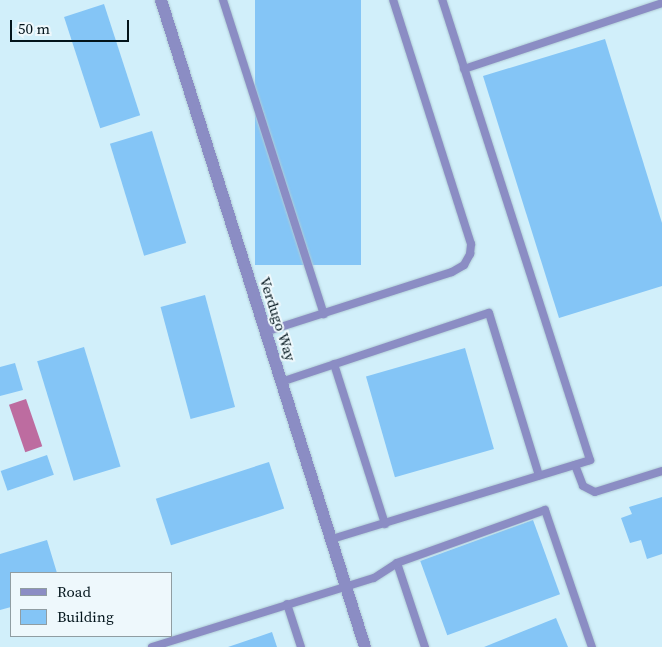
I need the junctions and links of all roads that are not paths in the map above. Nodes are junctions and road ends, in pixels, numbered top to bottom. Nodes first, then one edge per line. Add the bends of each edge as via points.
1 (161, 0) edge
2 (223, 0) edge
3 (394, 0) edge
4 (442, 0) edge
5 (662, 3) edge
6 (464, 69) junction
7 (324, 314) junction
8 (265, 332) junction
9 (334, 364) junction
10 (281, 382) junction
11 (575, 465) junction
12 (662, 471) edge
13 (539, 476) junction
14 (385, 524) junction
15 (332, 539) junction
16 (397, 563) junction
17 (347, 587) junction
18 (287, 604) junction
19 (152, 647) edge
20 (301, 647) edge
21 (366, 647) edge
22 (424, 647) edge
23 (592, 647) edge

1 - 8 street, Verdugo Way
2 - 7 lane
3 - 7 lane via 471,244 470,254 464,265 452,272
4 - 6 lane
5 - 6 lane
6 - 11 lane via 590,460
7 - 8 lane
8 - 10 street, Verdugo Way
9 - 10 lane
9 - 13 lane via 489,313
9 - 14 lane
10 - 15 street, Verdugo Way
11 - 12 lane via 582,486 595,492
11 - 13 lane
13 - 14 lane
14 - 15 lane
15 - 17 street, Verdugo Way
16 - 17 lane via 374,578
16 - 22 lane
16 - 23 lane via 545,510
17 - 18 lane
17 - 21 street, Verdugo Way
18 - 19 lane
18 - 20 lane

